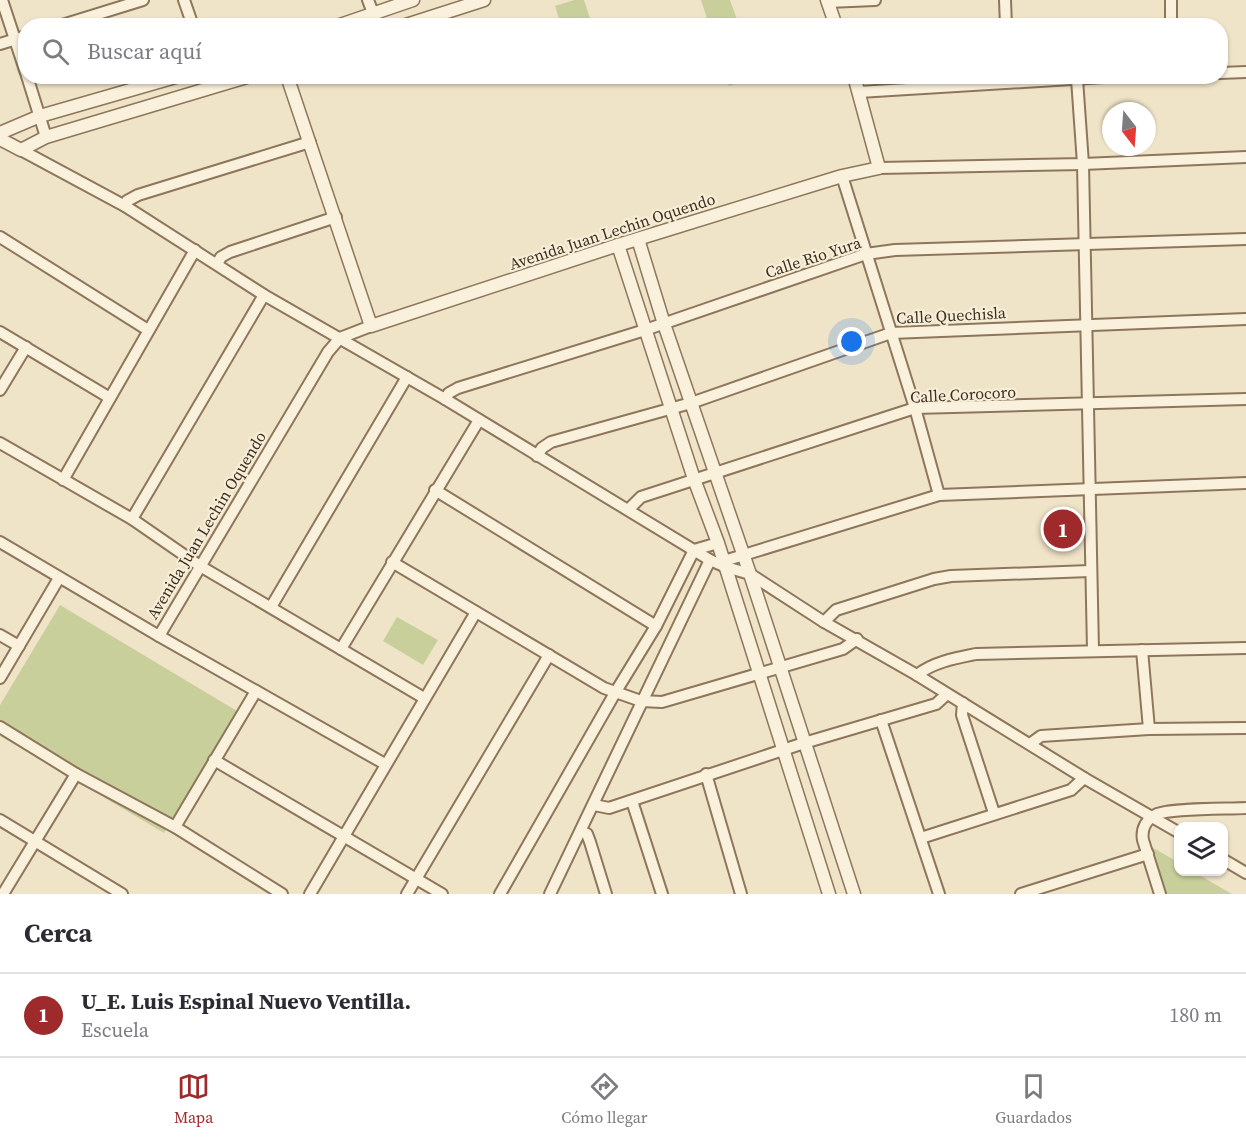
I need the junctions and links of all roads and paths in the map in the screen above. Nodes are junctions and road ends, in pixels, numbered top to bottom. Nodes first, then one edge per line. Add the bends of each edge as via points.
1 (2, 0) edge
2 (143, 0) edge
3 (184, 0) edge
4 (368, 0) edge
5 (413, 0) edge
6 (484, 0) edge
7 (876, 0) edge
8 (1005, 0) edge
9 (1170, 0) edge
10 (827, 1) edge
11 (373, 12) junction
12 (85, 18) edge
13 (190, 18) edge
14 (358, 18) edge
15 (375, 18) edge
16 (429, 18) edge
17 (833, 18) edge
18 (1006, 18) edge
19 (1171, 18) edge
20 (18, 38) edge
21 (14, 39) junction
22 (0, 44) edge
23 (18, 51) edge
24 (1246, 72) edge
25 (1228, 73) edge
26 (29, 84) edge
27 (151, 84) edge
28 (206, 84) edge
29 (290, 84) edge
30 (857, 84) edge
31 (959, 84) edge
32 (1077, 84) edge
33 (860, 92) junction
34 (40, 116) junction
35 (0, 133) edge
36 (46, 137) junction
37 (0, 139) edge
38 (310, 142) junction
39 (21, 150) junction
40 (1246, 157) edge
41 (1083, 164) junction
42 (879, 168) junction
43 (842, 176) junction
44 (125, 206) junction
45 (336, 217) junction
46 (0, 237) edge
47 (638, 239) junction
48 (1246, 239) edge
49 (618, 245) junction
50 (1084, 245) junction
51 (195, 250) junction
52 (866, 254) junction
53 (217, 264) junction
54 (264, 295) junction
55 (1246, 319) edge
56 (664, 324) junction
57 (1085, 324) junction
58 (371, 326) junction
59 (148, 330) junction
60 (645, 330) junction
61 (0, 332) edge
62 (891, 333) junction
63 (340, 338) junction
64 (27, 347) junction
65 (407, 377) junction
66 (0, 390) edge
67 (110, 398) junction
68 (445, 399) junction
69 (1246, 399) edge
70 (691, 403) junction
71 (1088, 404) junction
72 (915, 408) junction
73 (671, 409) junction
74 (479, 420) junction
75 (0, 443) edge
76 (537, 456) junction
77 (716, 474) junction
78 (694, 479) junction
79 (63, 480) junction
80 (1246, 483) edge
81 (1089, 489) junction
82 (435, 490) junction
83 (939, 495) junction
84 (629, 509) junction
85 (132, 519) junction
86 (0, 542) edge
87 (718, 543) junction
88 (694, 550) junction
89 (742, 556) junction
90 (710, 560) junction
91 (392, 562) junction
92 (725, 564) junction
93 (200, 566) junction
94 (1090, 571) junction
95 (750, 574) junction
96 (59, 578) junction
97 (272, 607) junction
98 (476, 612) junction
99 (824, 622) junction
100 (656, 626) junction
101 (0, 635) edge
102 (159, 636) junction
103 (857, 639) junction
104 (19, 646) junction
105 (1246, 648) edge
106 (341, 649) junction
107 (1093, 650) junction
108 (1142, 650) junction
109 (549, 655) junction
110 (780, 668) junction
111 (759, 673) junction
112 (917, 675) junction
113 (0, 678) edge
114 (256, 691) junction
115 (615, 693) junction
116 (947, 694) junction
117 (424, 698) junction
118 (641, 701) junction
119 (963, 703) junction
120 (881, 720) junction
121 (0, 727) edge
122 (1246, 728) edge
123 (1149, 729) junction
124 (804, 743) junction
125 (1030, 744) junction
126 (782, 750) junction
127 (214, 760) junction
128 (385, 764) junction
129 (76, 774) junction
130 (706, 774) junction
131 (1084, 778) junction
132 (632, 801) junction
133 (594, 805) junction
134 (1246, 808) edge
135 (994, 813) junction
136 (1153, 817) junction
137 (0, 819) edge
138 (175, 827) junction
139 (1174, 829) edge
140 (581, 831) junction
141 (344, 836) junction
142 (921, 838) junction
143 (35, 842) junction
144 (1148, 854) junction
145 (1228, 862) edge
146 (1246, 873) edge
147 (416, 879) junction
148 (103, 889) edge
149 (3, 894) edge
150 (122, 894) edge
151 (282, 894) edge
152 (310, 894) edge
153 (407, 894) edge
154 (442, 894) edge
155 (500, 894) edge
156 (550, 894) edge
157 (606, 894) edge
158 (662, 894) edge
159 (741, 894) edge
160 (829, 894) edge
161 (854, 894) edge
162 (939, 894) edge
163 (1021, 894) edge
164 (1160, 894) edge

1 - 21 street
2 - 12 street
3 - 13 street
4 - 11 street
5 - 11 street
6 - 16 street
7 - 10 street
8 - 18 street
9 - 19 street
10 - 17 street
11 - 14 street
11 - 15 street
20 - 21 street
21 - 22 street
21 - 23 street
24 - 25 street
26 - 34 street
27 - 34 street
28 - 36 street
29 - 38 street
30 - 33 street
31 - 33 street
32 - 41 street
33 - 42 street
34 - 35 street
34 - 36 street
36 - 39 street
37 - 39 street
38 - 44 street via 138,195
38 - 45 street
39 - 44 street
40 - 41 street, Avenida Juan Lechin Oquendo
41 - 42 street, Avenida Juan Lechin Oquendo
41 - 50 street
42 - 43 street, Avenida Juan Lechin Oquendo
43 - 47 street, Avenida Juan Lechin Oquendo
43 - 52 street
44 - 51 street
45 - 53 street via 230,252
45 - 58 street
46 - 59 street
47 - 49 street, Avenida Juan Lechin Oquendo
47 - 56 street
48 - 50 street, Calle Rio Yura
49 - 58 street, Avenida Juan Lechin Oquendo
49 - 60 street
50 - 52 street, Calle Rio Yura
50 - 57 street
51 - 53 street
51 - 59 street
52 - 56 street, Calle Rio Yura
52 - 62 street
53 - 54 street
54 - 63 street
54 - 85 street
55 - 57 street, Calle Quechisla
56 - 60 street, Calle Rio Yura
56 - 70 street
57 - 62 street, Calle Quechisla
57 - 71 street
58 - 63 street, Avenida Juan Lechin Oquendo
59 - 67 street
60 - 68 street, Calle Rio Yura via 458,388
60 - 73 street
61 - 64 street
62 - 70 street, Calle Quechisla
62 - 72 street
63 - 65 street
63 - 93 street, Avenida Juan Lechin Oquendo
64 - 66 street
64 - 67 street
65 - 68 street
65 - 97 street
67 - 79 street
68 - 74 street
69 - 71 street, Calle Corocoro
70 - 73 street, Calle Quechisla
70 - 77 street
71 - 72 street, Calle Corocoro
71 - 81 street
72 - 77 street, Calle Corocoro
72 - 83 street
73 - 76 street, Calle Quechisla via 550,442
73 - 78 street
74 - 76 street
74 - 82 street
75 - 79 street
76 - 84 street
77 - 78 street, Calle Corocoro
77 - 89 street
78 - 84 street, Calle Corocoro via 641,497
78 - 87 street
79 - 85 street
80 - 81 street
81 - 83 street
81 - 94 street
82 - 91 street
82 - 100 street
83 - 89 street
84 - 88 street
85 - 93 street
86 - 96 street
87 - 88 street
87 - 92 street
88 - 90 street
88 - 100 street
89 - 92 street
89 - 95 street
90 - 92 street
90 - 118 street
91 - 98 street
91 - 106 street
92 - 95 street
92 - 111 street
93 - 97 street
93 - 102 street, Avenida Juan Lechin Oquendo
94 - 99 street via 942,577 836,610
94 - 107 street
95 - 99 street
95 - 110 street
96 - 102 street
96 - 104 street
97 - 106 street
98 - 109 street
98 - 117 street
99 - 103 street
100 - 115 street
101 - 104 street
102 - 114 street
103 - 110 street via 843,649
103 - 112 street
104 - 113 street
105 - 108 street
106 - 117 street
107 - 108 street
107 - 112 street via 976,654 953,658
108 - 123 street
109 - 115 street
109 - 147 street
110 - 111 street
110 - 124 street
111 - 118 street via 662,702
111 - 126 street
112 - 116 street
114 - 127 street
114 - 128 street
115 - 118 street
115 - 155 street
116 - 119 street
116 - 120 street via 936,704
117 - 128 street
118 - 133 street
119 - 125 street
119 - 135 street via 962,715
120 - 124 street
120 - 142 street
121 - 129 street
122 - 123 street
123 - 125 street via 1041,736
124 - 126 street
124 - 161 street
125 - 131 street
126 - 130 street
126 - 160 street
127 - 138 street
127 - 141 street
128 - 141 street
129 - 138 street
129 - 143 street
130 - 132 street
130 - 159 street
131 - 135 street via 1071,790
131 - 136 street
132 - 133 street via 609,808
132 - 158 street
133 - 140 street
134 - 136 street via 1170,812
135 - 142 street
136 - 139 street
136 - 144 street via 1142,833
137 - 143 street
138 - 151 street
140 - 156 street
140 - 157 street via 589,838
141 - 147 street
141 - 152 street
142 - 162 street
143 - 148 street
143 - 149 street
144 - 163 street
144 - 164 street
145 - 146 street
147 - 153 street
147 - 154 street
148 - 150 street

